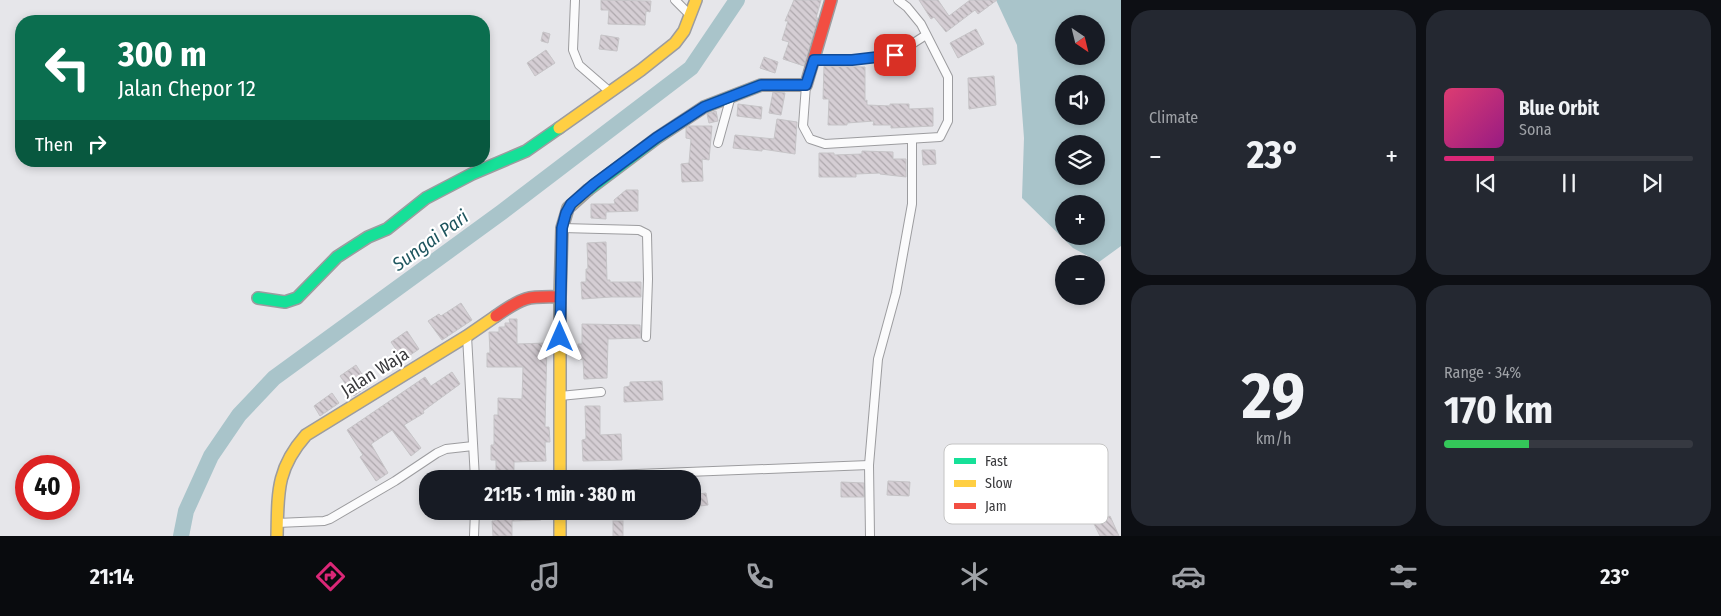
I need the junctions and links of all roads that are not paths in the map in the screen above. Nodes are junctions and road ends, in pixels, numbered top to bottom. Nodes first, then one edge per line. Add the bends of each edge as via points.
1 (575, 0) edge
2 (675, 0) edge
3 (696, 0) edge
4 (831, 0) edge
5 (898, 0) edge
6 (690, 14) junction
7 (926, 35) junction
8 (814, 60) junction
9 (806, 85) junction
10 (609, 91) junction
11 (731, 96) junction
12 (912, 139) junction
13 (718, 143) dead end
14 (490, 166) edge
15 (488, 167) edge
16 (562, 228) junction
17 (560, 297) junction
18 (258, 298) dead end
19 (467, 336) junction
20 (646, 337) dead end
21 (601, 392) dead end
22 (560, 396) junction
23 (473, 446) junction
24 (869, 465) junction
25 (474, 470) edge
26 (560, 470) edge
27 (701, 472) edge
28 (475, 520) edge
29 (560, 520) edge
30 (278, 523) junction
31 (278, 536) edge
32 (474, 536) edge
33 (560, 536) edge
34 (870, 536) edge

1 - 10 street via 573,50 579,65
2 - 6 street
3 - 6 street
4 - 8 street
5 - 7 street via 912,12
6 - 10 street via 684,32 675,43
7 - 8 street via 895,55
7 - 12 street via 948,77 948,121 940,137
8 - 9 street
9 - 11 street via 766,84
9 - 12 street via 803,126 810,139 825,144
10 - 14 street via 526,151
11 - 13 street
11 - 16 street via 678,122 594,184 571,204
12 - 24 street via 912,204 896,293 878,359
15 - 18 street via 426,198 387,229 337,257 297,298 285,302
16 - 17 street
16 - 20 street via 639,230 647,234
17 - 19 street, Jalan Waja via 537,296 519,300
17 - 22 street
19 - 23 street
19 - 30 street, Jalan Waja via 306,435 287,458 282,473 278,490
21 - 22 street
22 - 26 street
23 - 25 street
23 - 30 street via 437,453 330,519
24 - 27 street
24 - 34 street
28 - 32 street
29 - 33 street
30 - 31 street, Jalan Waja

